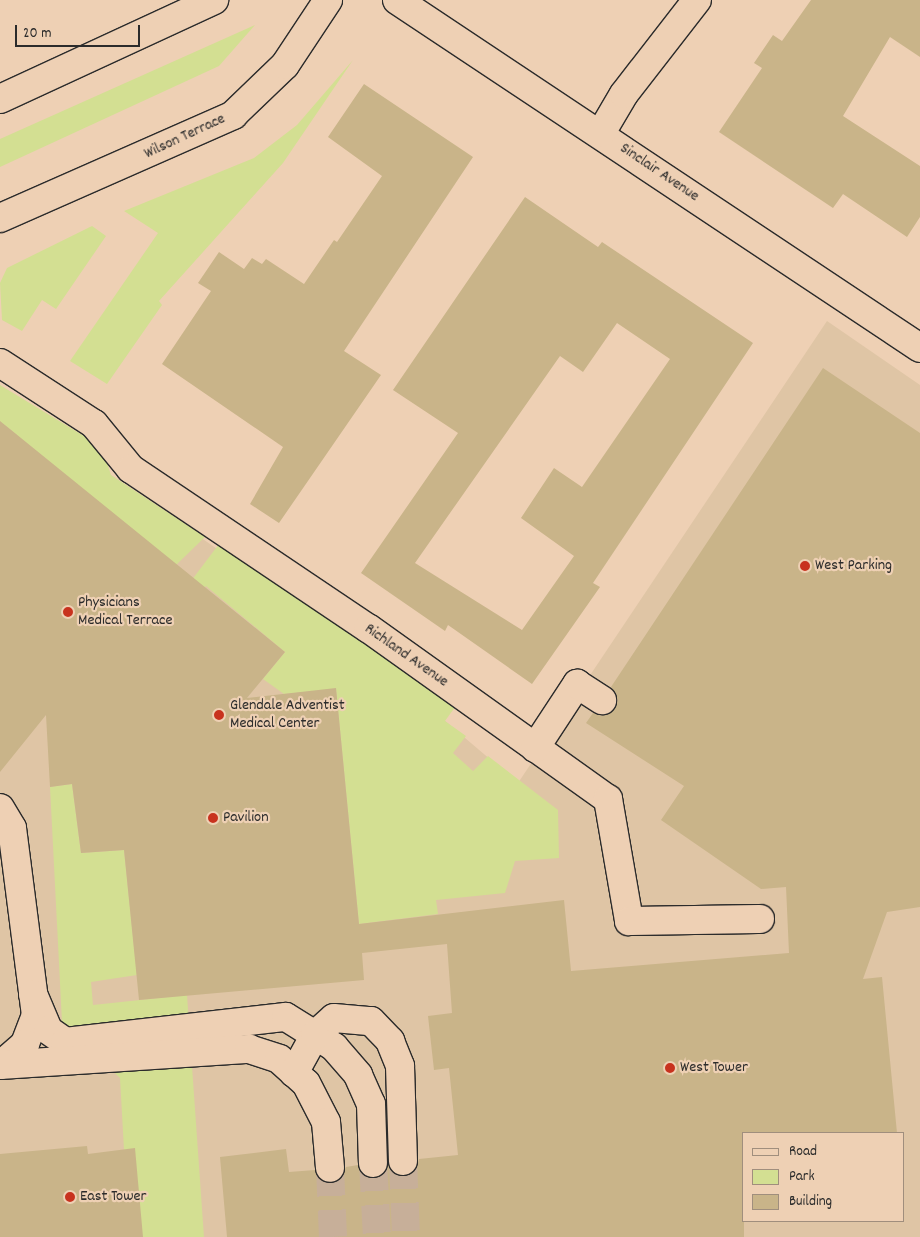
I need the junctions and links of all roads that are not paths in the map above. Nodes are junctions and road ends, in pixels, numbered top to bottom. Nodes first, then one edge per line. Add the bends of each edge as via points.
1 (214, 0) edge
2 (328, 0) edge
3 (397, 0) edge
4 (697, 0) edge
5 (0, 99) edge
6 (600, 133) junction
7 (0, 218) edge
8 (920, 348) edge
9 (0, 363) edge
10 (602, 700) dead end
11 (535, 748) junction
12 (0, 808) edge
13 (760, 919) dead end
14 (33, 994) junction
15 (315, 1035) junction
16 (197, 1040) junction
17 (1, 1065) edge
18 (294, 1072) junction
19 (404, 1161) tunnel mouth
20 (373, 1164) tunnel mouth
21 (330, 1168) tunnel mouth

1 - 5 main road
2 - 7 main road, Wilson Terrace via 285,65 233,115
3 - 6 main road, Sinclair Avenue
4 - 6 main road via 624,94
6 - 8 main road, Sinclair Avenue
9 - 11 main road, Richland Avenue via 94,424 131,469 368,628
10 - 11 main road via 577,684
11 - 13 main road, Richland Avenue via 608,799 629,920
12 - 14 main road via 12,828
14 - 16 main road via 48,1030 65,1042
14 - 17 main road via 36,1015 25,1044
15 - 16 main road via 286,1017
15 - 18 main road
15 - 19 main road via 334,1018 350,1017 371,1021 390,1041 400,1066
15 - 20 main road via 334,1047 361,1083 371,1104
16 - 17 main road
16 - 18 main road via 279,1058
18 - 21 main road via 306,1083 326,1122

